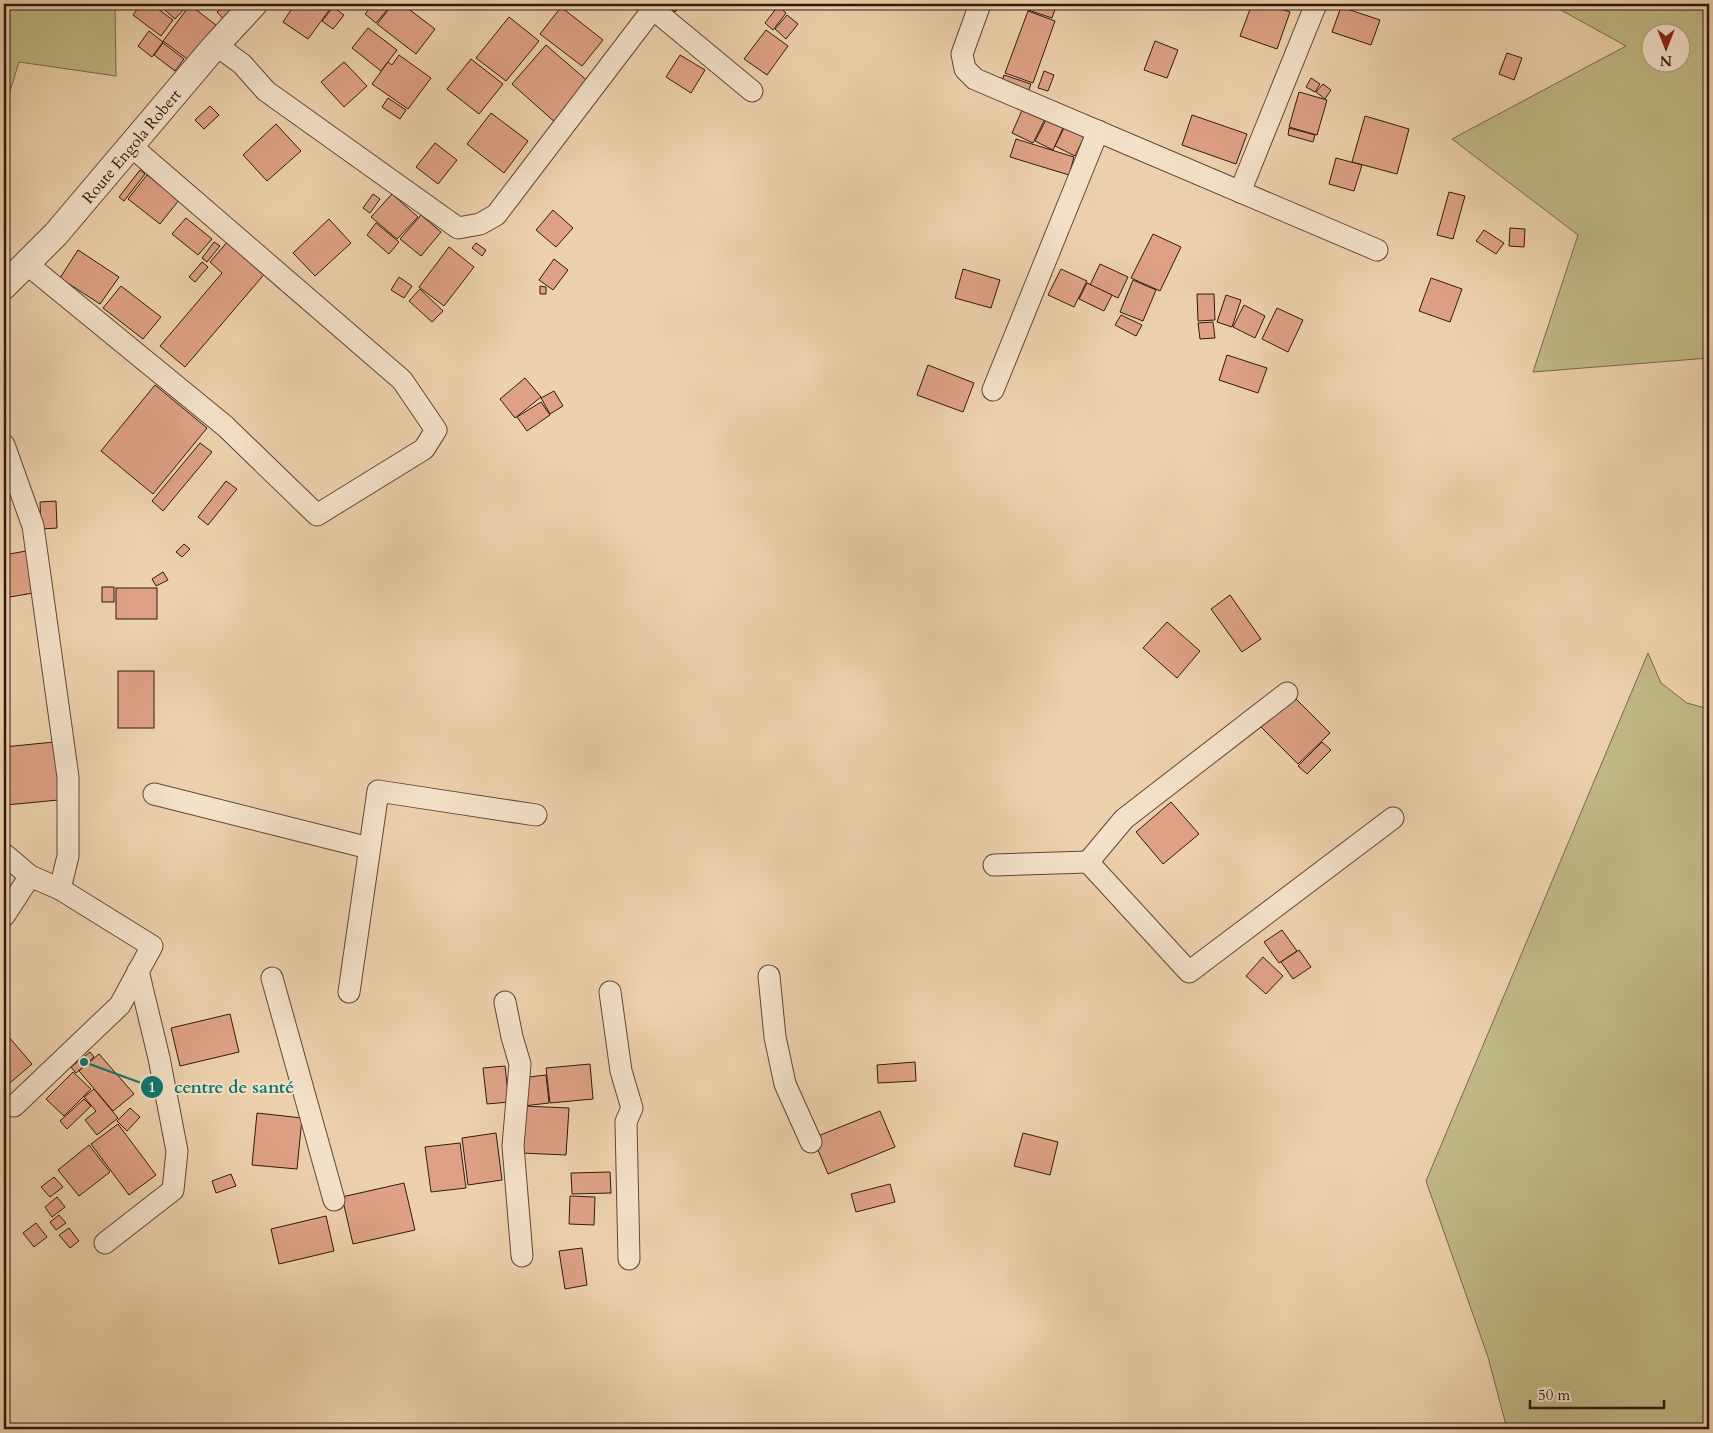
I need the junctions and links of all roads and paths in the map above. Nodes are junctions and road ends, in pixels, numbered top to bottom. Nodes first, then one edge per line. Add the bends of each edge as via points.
1 (254, 4) edge
2 (980, 4) edge
3 (1316, 4) edge
4 (216, 45) junction
5 (752, 91) dead end
6 (1098, 131) junction
7 (131, 146) junction
8 (1240, 192) junction
9 (1377, 250) dead end
10 (27, 264) junction
11 (4, 286) edge
12 (993, 390) dead end
13 (4, 446) edge
14 (1287, 693) dead end
15 (154, 794) dead end
16 (536, 815) dead end
17 (1392, 818) dead end
18 (369, 848) junction
19 (4, 854) edge
20 (1088, 862) junction
21 (994, 865) dead end
22 (30, 876) junction
23 (60, 889) junction
24 (4, 916) edge
25 (138, 971) junction
26 (769, 976) dead end
27 (272, 978) dead end
28 (349, 992) dead end
29 (610, 992) dead end
30 (505, 1002) dead end
31 (14, 1106) dead end
32 (811, 1142) dead end
33 (334, 1200) dead end
34 (105, 1243) dead end
35 (522, 1256) dead end
36 (629, 1259) dead end

1 - 4 street, Route Engola Robert
2 - 6 street via 962,54 965,69 975,79
3 - 8 street
4 - 5 street via 242,64 266,91 458,228 480,224 496,215 653,9
4 - 7 street, Route Engola Robert
6 - 8 street
6 - 12 street
7 - 10 street, Route Engola Robert
7 - 10 street via 402,380 436,430 424,449 317,515 225,426
8 - 9 street
10 - 11 street, Route Engola Robert
13 - 23 street via 33,526 68,777 68,856
14 - 20 street via 1124,819
15 - 18 street
16 - 18 street via 378,791
17 - 20 street via 1189,972
18 - 28 street
19 - 22 street
20 - 21 street
22 - 23 street
22 - 24 street
23 - 25 street via 152,946
25 - 31 street via 120,1005
25 - 34 street via 177,1151 174,1190
26 - 32 street via 775,1037 785,1084
27 - 33 street
29 - 36 street via 621,1071 632,1108 626,1122
30 - 35 street via 520,1064 513,1146

